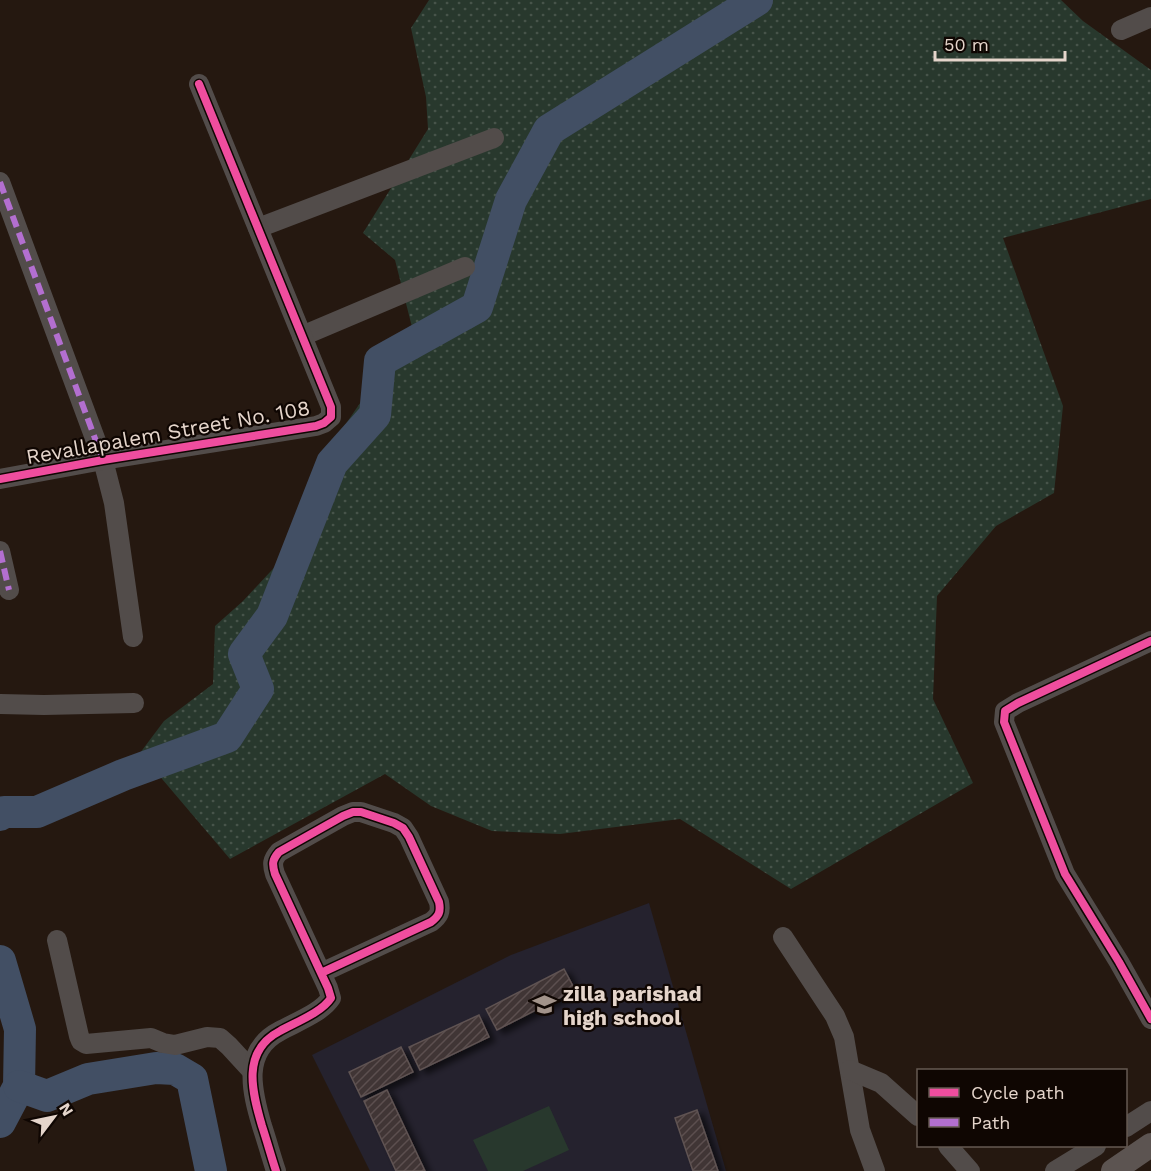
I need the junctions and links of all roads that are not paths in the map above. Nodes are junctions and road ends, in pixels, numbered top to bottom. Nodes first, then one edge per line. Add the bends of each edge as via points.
1 (1151, 17) edge
2 (1121, 30) dead end
3 (199, 84) dead end
4 (494, 138) dead end
5 (0, 182) edge
6 (258, 228) junction
7 (465, 267) dead end
8 (302, 336) junction
9 (104, 460) junction
10 (0, 479) edge
11 (0, 551) edge
12 (9, 590) dead end
13 (133, 637) dead end
14 (1151, 641) edge
15 (0, 704) edge
16 (134, 704) dead end
17 (783, 937) dead end
18 (57, 940) dead end
19 (321, 973) junction
20 (1151, 1019) edge
21 (850, 1070) junction
22 (252, 1071) junction
23 (1151, 1111) edge
24 (917, 1115) edge
25 (1127, 1126) edge
26 (1151, 1145) edge
27 (949, 1147) edge
28 (1094, 1147) edge
29 (276, 1171) edge
30 (875, 1171) edge
31 (970, 1171) edge
32 (1055, 1171) edge
33 (1113, 1171) edge

1 - 2 street
3 - 6 street
4 - 6 street
5 - 9 street
6 - 8 street
7 - 8 street
8 - 9 street, Revallapalem Street No. 108 via 331,407 331,417 324,423
9 - 10 street, Revallapalem Street No. 108
9 - 13 street
11 - 12 street
14 - 20 street via 1018,703 1005,711 1004,722 1065,874
15 - 16 street
17 - 21 street via 835,1016 844,1037
18 - 22 street via 81,1041 86,1044 151,1038 175,1045 220,1038
19 - 19 street via 275,874 274,858 353,812 394,823 409,837 441,911 431,922
19 - 22 street via 331,999 264,1043 256,1054
21 - 24 street via 881,1083
21 - 30 street via 860,1130
22 - 29 street via 254,1099
23 - 25 street
26 - 33 main road
27 - 31 street
28 - 32 street

